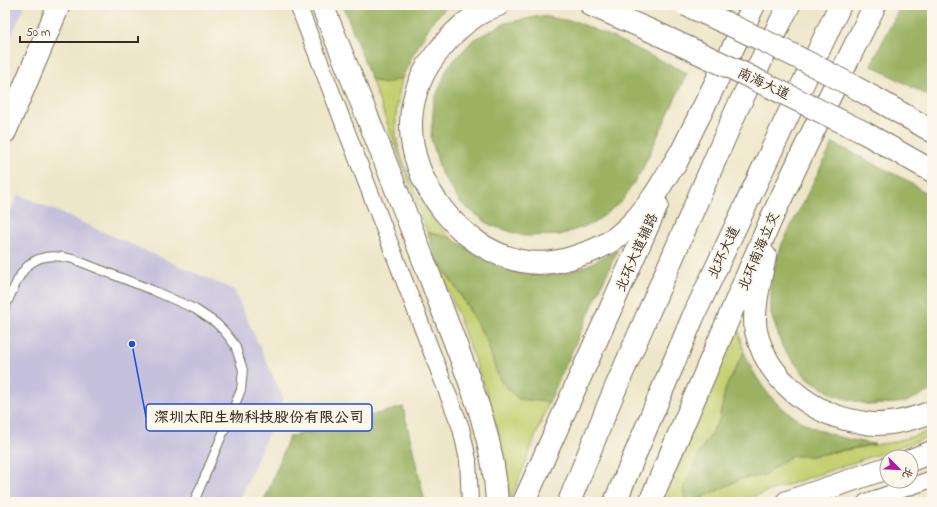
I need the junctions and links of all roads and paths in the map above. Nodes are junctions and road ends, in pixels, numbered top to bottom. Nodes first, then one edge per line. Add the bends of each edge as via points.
1 (59, 5) edge
2 (298, 5) edge
3 (322, 5) edge
4 (498, 5) edge
5 (591, 5) edge
6 (686, 5) edge
7 (754, 5) edge
8 (789, 5) edge
9 (840, 5) edge
10 (875, 5) edge
11 (932, 131) edge
12 (5, 132) edge
13 (681, 152) junction
14 (932, 171) edge
15 (772, 217) junction
16 (5, 308) edge
17 (932, 412) edge
18 (932, 452) edge
19 (919, 457) edge
20 (879, 471) edge
21 (932, 479) edge
22 (194, 502) edge
23 (470, 502) edge
24 (497, 502) edge
25 (524, 502) edge
26 (569, 502) edge
27 (615, 502) edge
28 (650, 502) edge
29 (786, 502) edge
30 (866, 502) edge

1 - 12 main road
2 - 23 street via 462,428 468,460
3 - 24 main road via 416,239 481,411 491,449
4 - 13 main road via 469,20 450,36 434,56 420,79 413,101 411,123 419,169 431,193 445,213 479,245 521,261 543,263 566,260 588,253 627,229 660,188
5 - 14 main road, 南海大道, bridge via 740,72 863,132
6 - 11 main road, bridge via 828,72
7 - 13 main road, 北环大道辅路
8 - 26 main road via 738,110 610,401
9 - 27 main road, 北环大道 via 692,317
10 - 15 main road, 北环南海立交
13 - 25 main road, 北环大道辅路
15 - 17 main road via 756,306 756,330 763,353 779,378 796,394 820,410 848,420 875,424 897,422
15 - 28 main road, 北环南海立交
16 - 22 lane via 22,271 40,258 62,256 195,309 226,332 243,370 241,390
18 - 19 main road
20 - 29 main road
21 - 30 street

